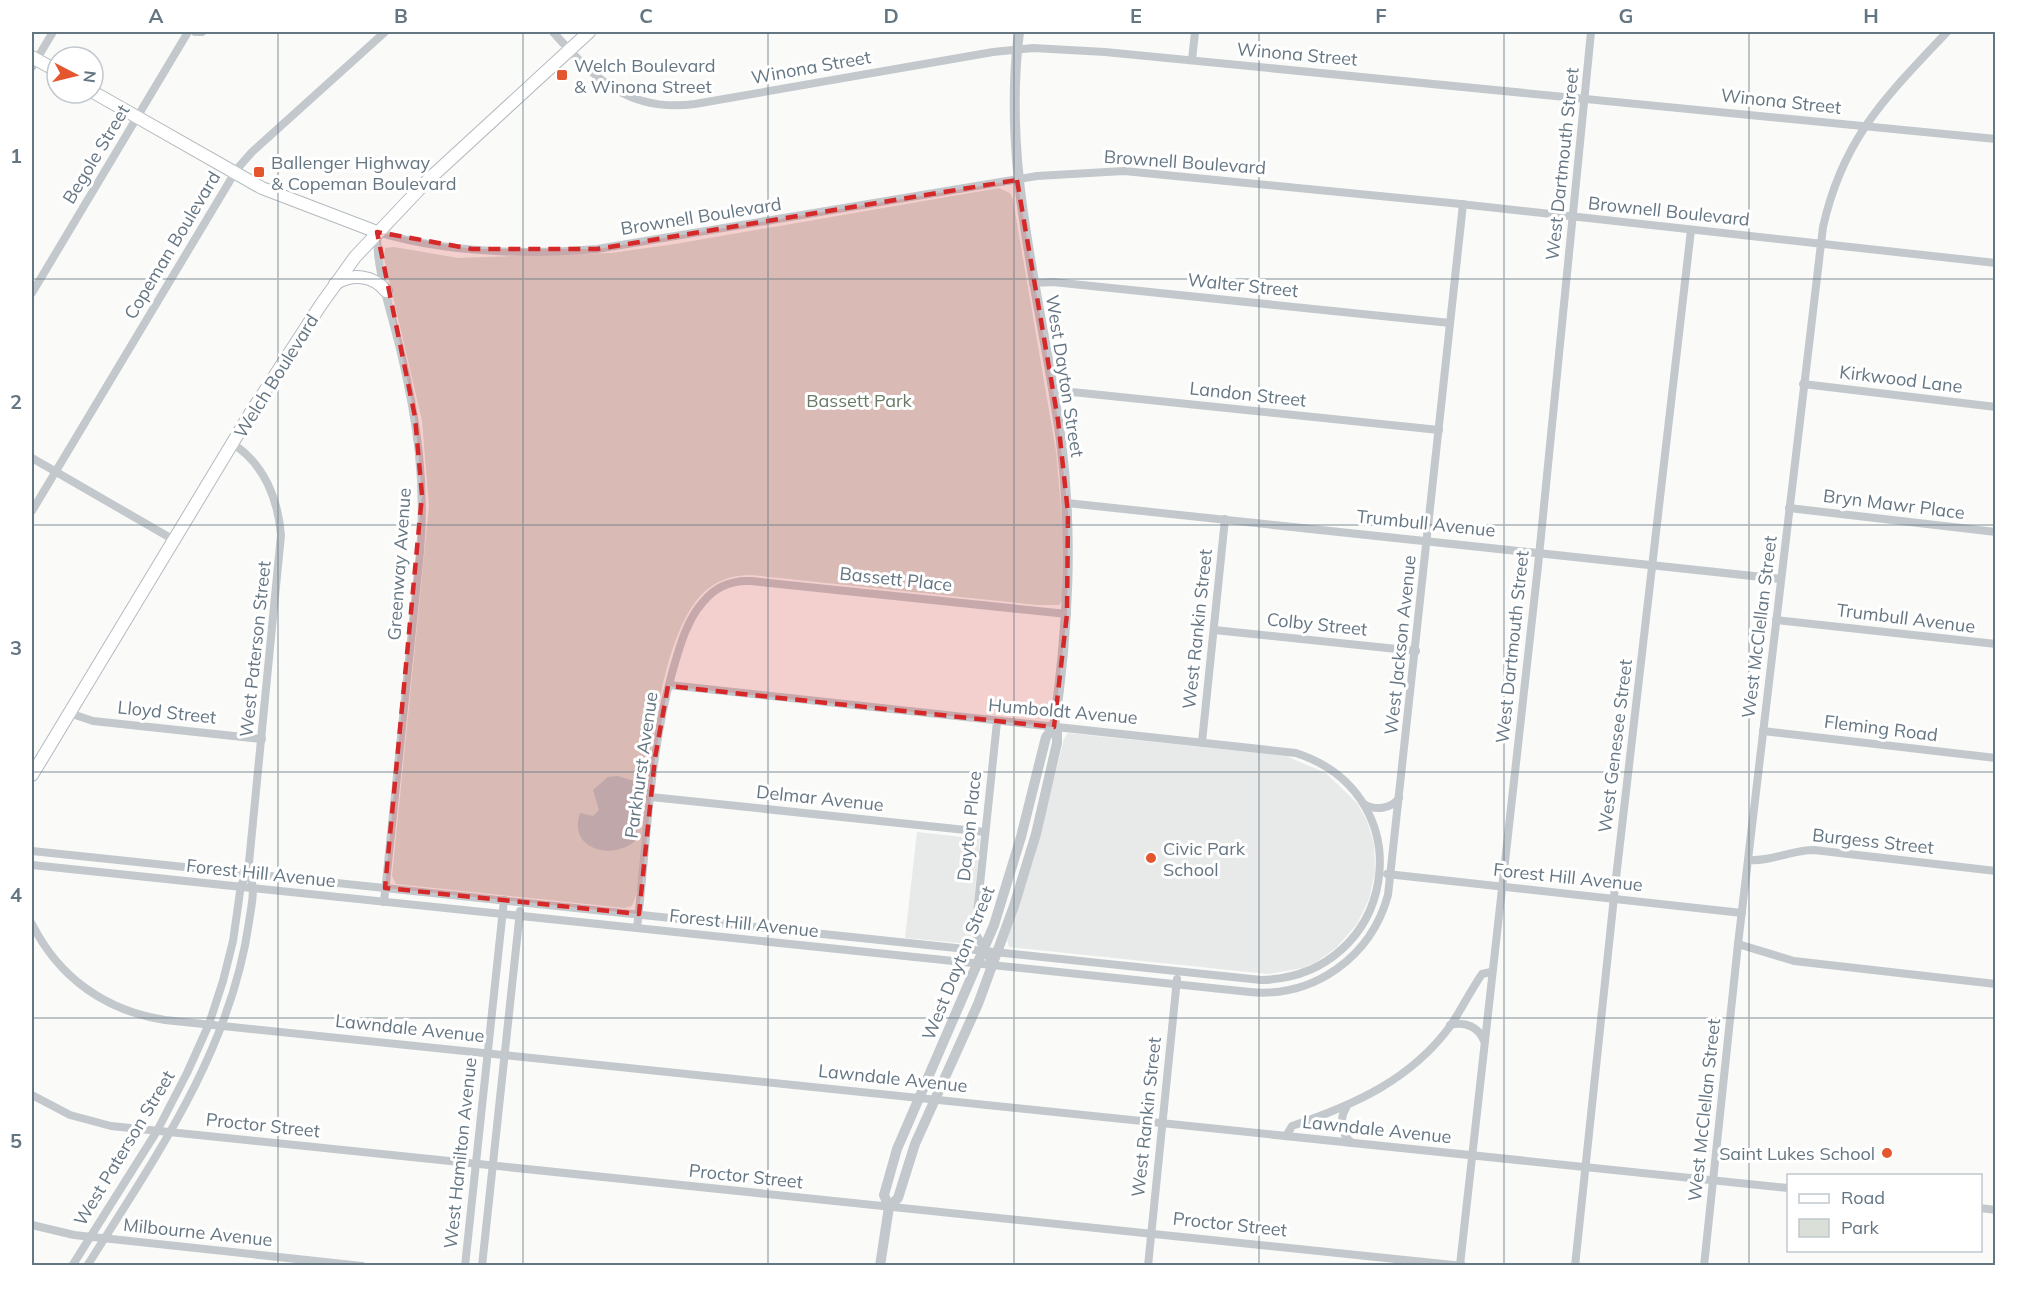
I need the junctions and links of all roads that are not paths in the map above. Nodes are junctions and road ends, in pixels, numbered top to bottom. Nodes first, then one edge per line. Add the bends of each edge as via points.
1 (53, 32) edge
2 (188, 32) edge
3 (195, 32) edge
4 (202, 32) edge
5 (385, 32) edge
6 (553, 32) edge
7 (589, 32) edge
8 (1019, 32) edge
9 (1195, 32) edge
10 (1591, 32) edge
11 (1947, 32) edge
12 (569, 49) junction
13 (1017, 49) junction
14 (1192, 60) junction
15 (33, 61) edge
16 (1585, 98) junction
17 (105, 99) edge
18 (137, 117) junction
19 (1864, 126) junction
20 (1995, 139) edge
21 (234, 173) junction
22 (1017, 180) junction
23 (1462, 204) junction
24 (1574, 217) junction
25 (1691, 230) junction
26 (377, 232) junction
27 (1820, 243) junction
28 (1995, 263) edge
29 (1033, 283) junction
30 (334, 285) junction
31 (386, 291) junction
32 (32, 293) edge
33 (1450, 323) junction
34 (1803, 384) junction
35 (1053, 393) junction
36 (1995, 407) edge
37 (1439, 430) junction
38 (232, 444) junction
39 (32, 458) edge
40 (55, 472) junction
41 (1067, 503) junction
42 (1789, 508) junction
43 (32, 511) edge
44 (1225, 519) junction
45 (1995, 532) edge
46 (174, 540) junction
47 (1428, 540) junction
48 (1539, 552) junction
49 (1652, 565) junction
50 (1781, 579) junction
51 (721, 586) joint
52 (1067, 614) junction
53 (1776, 620) junction
54 (1214, 630) junction
55 (1995, 644) edge
56 (1416, 651) junction
57 (669, 685) junction
58 (69, 713) junction
59 (997, 722) junction
60 (1054, 727) junction
61 (1763, 731) junction
62 (262, 739) junction
63 (1202, 742) junction
64 (1995, 758) edge
65 (32, 775) edge
66 (1400, 794) junction
67 (651, 797) junction
68 (1364, 804) junction
69 (1023, 831) junction
70 (985, 832) junction
71 (1036, 834) junction
72 (32, 851) edge
73 (1748, 860) junction
74 (32, 865) edge
75 (1995, 871) edge
76 (248, 873) junction
77 (1381, 873) junction
78 (1391, 874) junction
79 (1501, 886) junction
80 (241, 887) junction
81 (253, 888) junction
82 (385, 888) junction
83 (1614, 898) junction
84 (504, 900) junction
85 (384, 902) junction
86 (520, 902) junction
87 (1742, 913) junction
88 (502, 914) junction
89 (639, 914) junction
90 (519, 916) junction
91 (32, 924) edge
92 (637, 928) junction
93 (809, 932) junction
94 (917, 943) junction
95 (1738, 944) junction
96 (807, 946) junction
97 (984, 950) junction
98 (998, 952) junction
99 (916, 957) junction
100 (978, 964) junction
101 (993, 965) junction
102 (1116, 965) junction
103 (1178, 971) junction
104 (1491, 972) junction
105 (1115, 978) junction
106 (1177, 984) junction
107 (1995, 984) edge
108 (209, 1024) junction
109 (222, 1025) junction
110 (1450, 1025) junction
111 (1484, 1041) junction
112 (488, 1053) junction
113 (504, 1055) junction
114 (32, 1095) edge
115 (919, 1098) junction
116 (934, 1099) junction
117 (1346, 1107) junction
118 (1162, 1124) junction
119 (157, 1131) junction
120 (170, 1132) junction
121 (1286, 1136) junction
122 (1352, 1143) junction
123 (1471, 1156) junction
124 (476, 1164) junction
125 (493, 1166) junction
126 (1585, 1167) junction
127 (1713, 1180) junction
128 (1787, 1188) edge
129 (889, 1208) junction
130 (32, 1225) edge
131 (1151, 1234) junction
132 (90, 1237) junction
133 (104, 1238) junction
134 (1461, 1265) edge
135 (72, 1266) edge
136 (87, 1266) edge
137 (363, 1266) edge
138 (465, 1266) edge
139 (482, 1266) edge
140 (880, 1266) edge
141 (1148, 1266) edge
142 (1575, 1266) edge
143 (1704, 1266) edge

1 - 15 street
2 - 18 street, Begole Street
3 - 4 street
5 - 21 street, Copeman Boulevard via 246,157
6 - 12 street, Winona Street
7 - 12 main road, Welch Boulevard
8 - 13 street, West Dayton Street
9 - 14 street
10 - 16 street, West Dartmouth Street
11 - 19 street, West McClellan Street via 1888,93
12 - 13 street, Winona Street via 618,92 644,102 677,106
12 - 26 main road, Welch Boulevard via 469,140
13 - 14 street, Winona Street
13 - 22 street, West Dayton Street via 1013,116
14 - 16 street, Winona Street
16 - 19 street, Winona Street
16 - 24 street, West Dartmouth Street
17 - 18 main road
18 - 21 main road
18 - 32 street, Begole Street
19 - 20 street, Winona Street
19 - 27 street, West McClellan Street via 1836,182
21 - 26 main road via 306,207
21 - 40 street, Copeman Boulevard
22 - 23 street, Brownell Boulevard via 1073,172 1138,171
22 - 26 street, Brownell Boulevard via 597,249 472,249
22 - 29 street, West Dayton Street
23 - 24 street, Brownell Boulevard
23 - 33 street, West Jackson Avenue
24 - 25 street, Brownell Boulevard
24 - 48 street, West Dartmouth Street
25 - 27 street, Brownell Boulevard
25 - 49 street, West Genesee Street
26 - 30 main road, Welch Boulevard
26 - 31 street, Greenway Avenue via 377,252
27 - 28 street, Brownell Boulevard
27 - 34 street, West McClellan Street
29 - 33 street, Walter Street
29 - 35 street, West Dayton Street
30 - 31 main road via 349,278 367,278
30 - 38 main road, Welch Boulevard
31 - 82 street, Greenway Avenue via 416,417 423,508
33 - 37 street, West Jackson Avenue
34 - 36 street, Kirkwood Lane
34 - 42 street, West McClellan Street
35 - 37 street, Landon Street
35 - 41 street, West Dayton Street
37 - 47 street, West Jackson Avenue
38 - 46 main road, Welch Boulevard
38 - 62 street, West Paterson Street via 249,455 265,479 278,511 282,535
39 - 40 street
40 - 43 street, Copeman Boulevard
40 - 46 street
41 - 44 street, Trumbull Avenue
41 - 52 street, West Dayton Street
42 - 45 street, Bryn Mawr Place
42 - 50 street, West McClellan Street
44 - 47 street, Trumbull Avenue
44 - 54 street, West Rankin Street
46 - 58 main road, Welch Boulevard
47 - 48 street, Trumbull Avenue
47 - 56 street, West Jackson Avenue
48 - 49 street, Trumbull Avenue
48 - 79 street, West Dartmouth Street
49 - 50 street, Trumbull Avenue
49 - 83 street, West Genesee Street
50 - 53 street, West McClellan Street
51 - 52 street, Bassett Place via 759,581
51 - 57 street, Parkhurst Avenue via 693,616
52 - 60 street, West Dayton Street
53 - 55 street, Trumbull Avenue
53 - 61 street, West McClellan Street
54 - 56 street, Colby Street
54 - 63 street, West Rankin Street
56 - 66 street, West Jackson Avenue
57 - 59 street, Humboldt Avenue
57 - 67 street, Parkhurst Avenue
58 - 62 street, Lloyd Street via 93,722
58 - 65 main road, Welch Boulevard
59 - 60 street, Humboldt Avenue
59 - 70 street, Dayton Place
60 - 63 street, Humboldt Avenue
60 - 69 street, West Dayton Street via 1046,736
60 - 71 street, West Dayton Street via 1057,743
61 - 64 street, Fleming Road
61 - 73 street, West McClellan Street
62 - 76 street, West Paterson Street
63 - 68 street, Humboldt Avenue via 1281,750 1312,759 1341,778
66 - 68 street via 1396,802 1385,807
66 - 78 street, West Jackson Avenue
67 - 70 street, Delmar Avenue
67 - 89 street, Parkhurst Avenue
68 - 77 street, Humboldt Avenue via 1378,837
69 - 71 street
69 - 97 street, West Dayton Street
70 - 97 street, Dayton Place via 975,932
71 - 98 street, West Dayton Street
72 - 76 street, Forest Hill Avenue
73 - 75 street, Burgess Street via 1814,850
73 - 87 street, West McClellan Street
74 - 80 street, Forest Hill Avenue
76 - 80 street, West Paterson Street
76 - 81 street, West Paterson Street
76 - 82 street, Forest Hill Avenue
77 - 78 street, Forest Hill Avenue
77 - 103 street, Forest Hill Avenue via 1358,932 1317,967 1269,979
78 - 79 street, Forest Hill Avenue
78 - 106 street, Forest Hill Avenue via 1385,908 1371,936 1328,975 1297,988 1268,993
79 - 83 street, Forest Hill Avenue
79 - 104 street, West Dartmouth Street
80 - 81 street, Forest Hill Avenue
80 - 108 street, West Paterson Street via 231,952
81 - 85 street, Forest Hill Avenue
81 - 109 street, West Paterson Street via 243,956
82 - 84 street, Forest Hill Avenue
82 - 85 street, Greenway Avenue
83 - 87 street, Forest Hill Avenue
83 - 126 street, West Genesee Street
84 - 86 street, Forest Hill Avenue
84 - 88 street, West Hamilton Avenue
85 - 88 street, Forest Hill Avenue
86 - 89 street, Forest Hill Avenue
86 - 90 street, West Hamilton Avenue
87 - 95 street, West McClellan Street
88 - 90 street, Forest Hill Avenue
88 - 112 street, West Hamilton Avenue
89 - 92 street, Parkhurst Avenue
89 - 93 street, Forest Hill Avenue
90 - 92 street, Forest Hill Avenue
90 - 113 street, West Hamilton Avenue
91 - 108 street, Lawndale Avenue via 61,967 104,1001 149,1017
92 - 96 street, Forest Hill Avenue
93 - 94 street, Forest Hill Avenue
93 - 96 street
94 - 97 street, Forest Hill Avenue
94 - 99 street
95 - 107 street via 1794,961
95 - 127 street, West McClellan Street
96 - 99 street, Forest Hill Avenue
97 - 98 street, Forest Hill Avenue
97 - 100 street, West Dayton Street
97 - 101 street, Dayton Place
98 - 101 street, West Dayton Street
98 - 102 street, Forest Hill Avenue
99 - 100 street, Forest Hill Avenue
100 - 101 street, Forest Hill Avenue
100 - 115 street, West Dayton Street
101 - 105 street, Forest Hill Avenue
101 - 116 street, West Dayton Street
102 - 103 street, Forest Hill Avenue
102 - 105 street
103 - 106 street, West Rankin Street
104 - 110 street via 1480,976
104 - 111 street, West Dartmouth Street
105 - 106 street, Forest Hill Avenue
106 - 118 street, West Rankin Street
108 - 109 street, Lawndale Avenue
108 - 119 street, West Paterson Street
109 - 112 street, Lawndale Avenue
109 - 120 street, West Paterson Street
110 - 111 street via 1473,1027
110 - 117 street via 1400,1076
111 - 123 street, West Dartmouth Street
112 - 113 street, Lawndale Avenue
112 - 124 street, West Hamilton Avenue
113 - 115 street, Lawndale Avenue
113 - 125 street, West Hamilton Avenue
114 - 119 street, Proctor Street via 58,1111 84,1120
115 - 116 street, Lawndale Avenue
115 - 129 street, West Dayton Street via 897,1149 886,1188 884,1198
116 - 118 street, Lawndale Avenue
116 - 129 street, West Dayton Street via 898,1198
117 - 121 street via 1292,1126
117 - 122 street via 1342,1126
118 - 121 street, Lawndale Avenue
118 - 131 street, West Rankin Street
119 - 120 street, Proctor Street
119 - 132 street, West Paterson Street
120 - 124 street, Proctor Street
120 - 133 street, West Paterson Street
121 - 122 street, Lawndale Avenue
122 - 123 street, Lawndale Avenue
123 - 126 street, Lawndale Avenue
123 - 134 street, West Dartmouth Street
124 - 125 street, Proctor Street
124 - 138 street, West Hamilton Avenue
125 - 129 street, Proctor Street
125 - 139 street, West Hamilton Avenue
126 - 127 street, Lawndale Avenue
126 - 142 street, West Genesee Street
127 - 128 street, Lawndale Avenue
127 - 143 street, West McClellan Street
129 - 131 street, Proctor Street
129 - 140 street, West Dayton Street
130 - 132 street, Milbourne Avenue
131 - 134 street, Proctor Street
131 - 141 street, West Rankin Street
132 - 133 street, Milbourne Avenue
132 - 135 street, West Paterson Street
133 - 136 street, West Paterson Street
133 - 137 street, Milbourne Avenue

